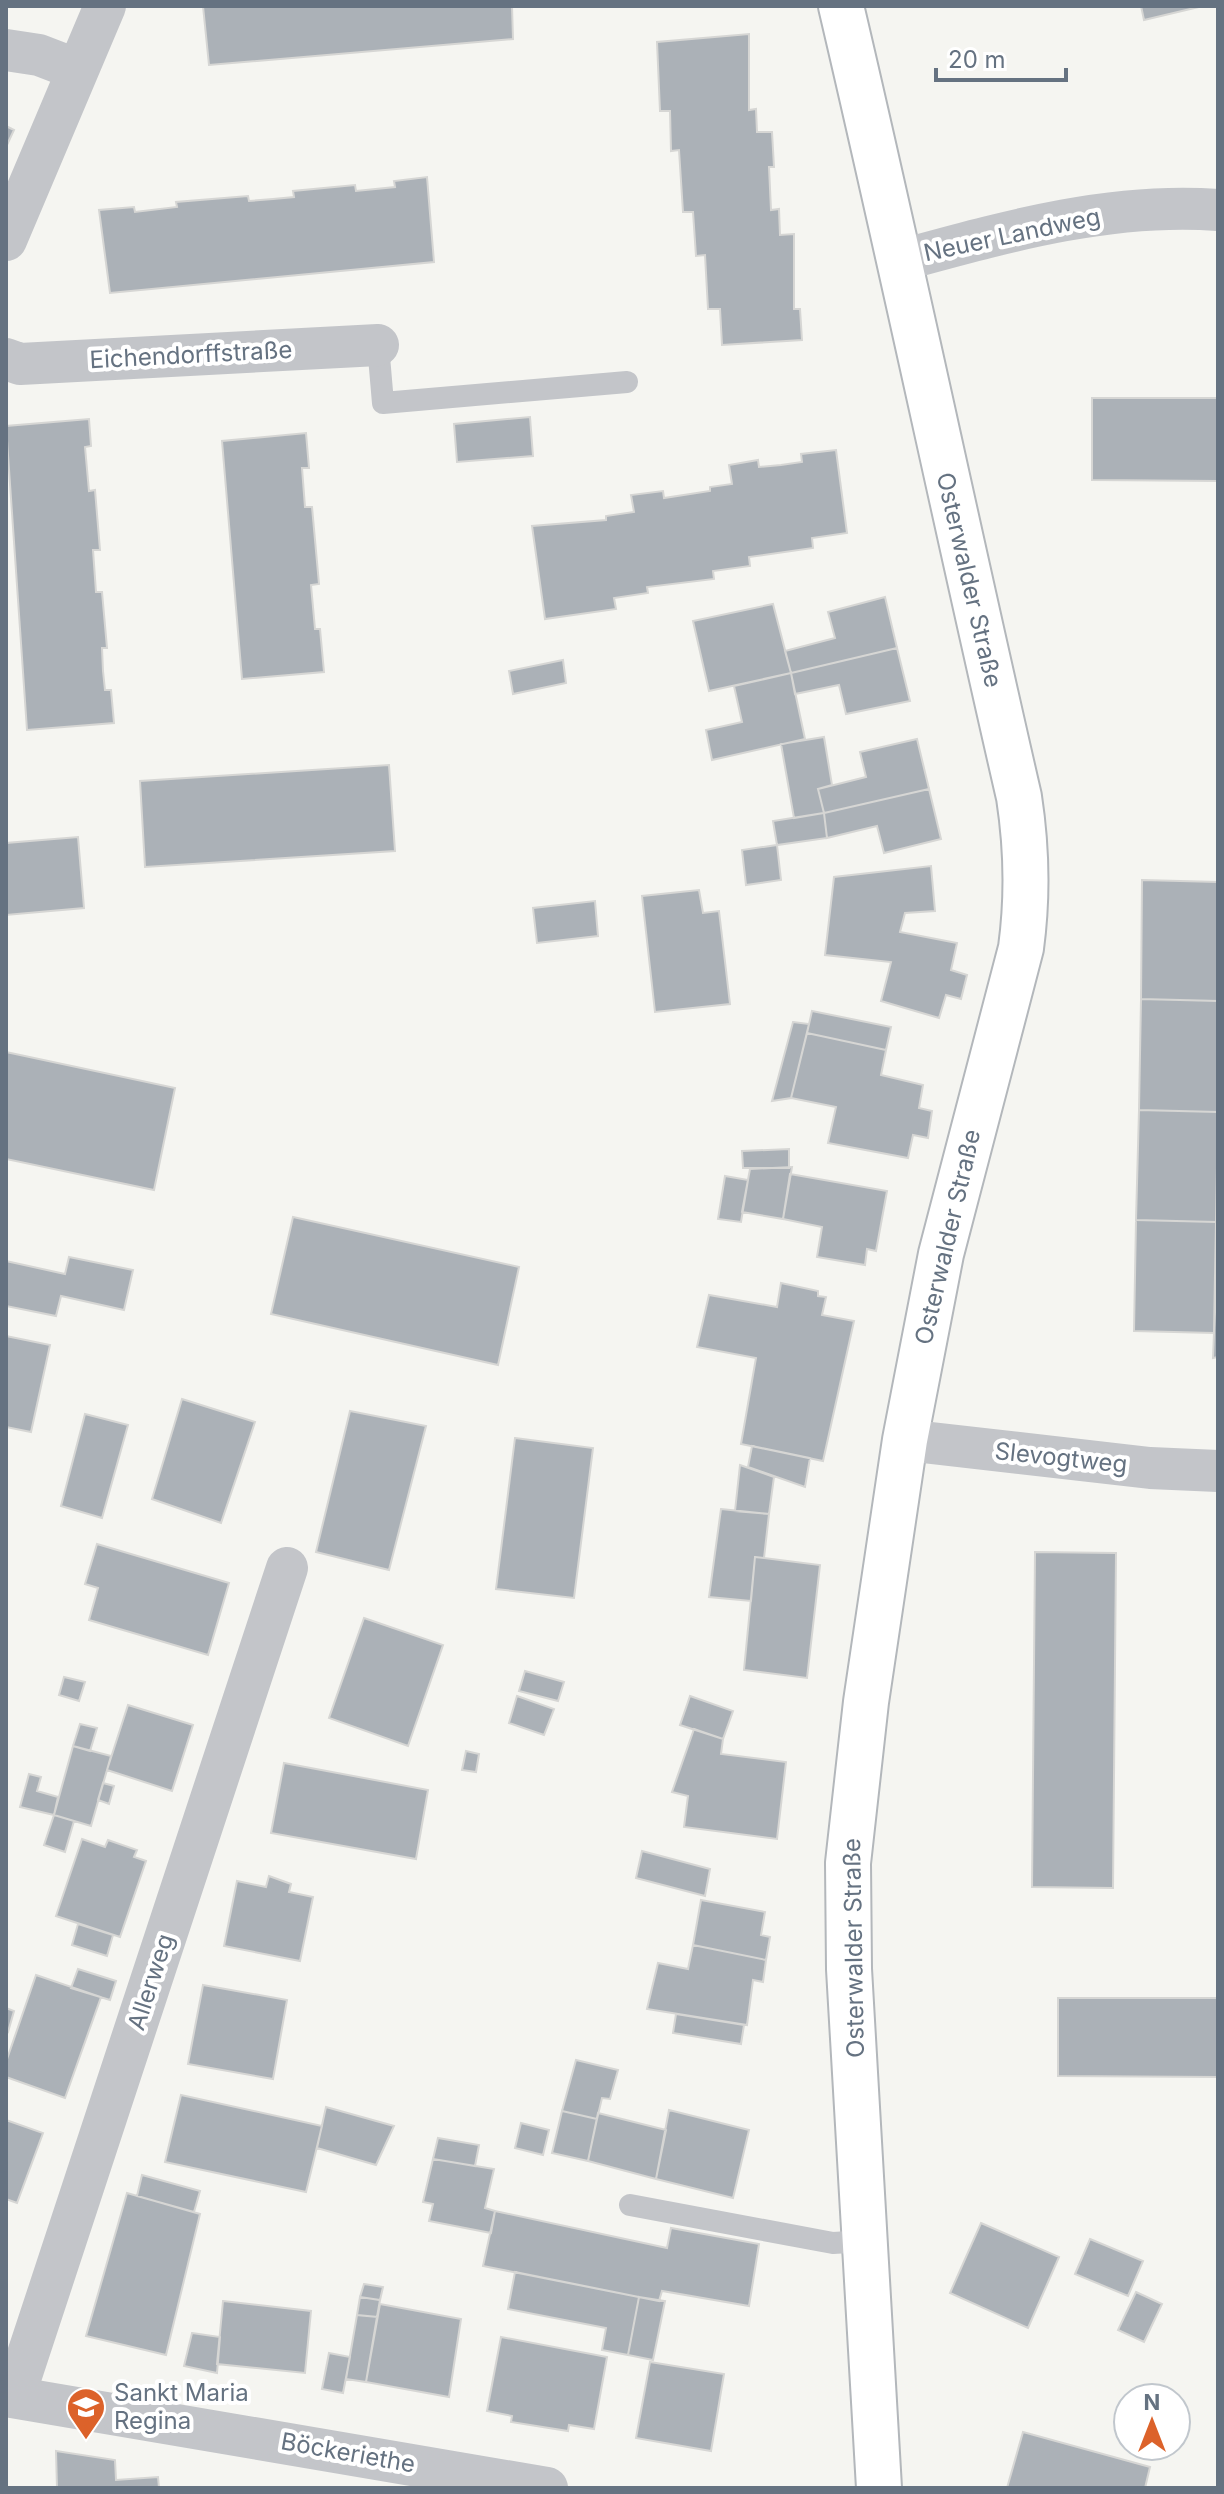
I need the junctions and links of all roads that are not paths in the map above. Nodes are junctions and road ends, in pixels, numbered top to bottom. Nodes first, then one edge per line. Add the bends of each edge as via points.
1 (105, 6) edge
2 (841, 6) edge
3 (6, 50) edge
4 (78, 70) junction
5 (1218, 210) edge
6 (6, 240) edge
7 (902, 260) junction
8 (378, 345) joint
9 (6, 359) edge
10 (627, 382) dead end
11 (905, 1440) junction
12 (1218, 1471) edge
13 (287, 1568) dead end
14 (630, 2205) dead end
15 (866, 2241) junction
16 (10, 2397) edge
17 (547, 2488) edge
18 (879, 2488) edge

1 - 4 street
2 - 7 street, Osterwalder Straße
3 - 4 street via 39,55
4 - 6 street
5 - 7 street, Neuer Landweg via 1062,219
7 - 11 street, Osterwalder Straße via 925,390 1027,847 1021,948 941,1254
8 - 9 street, Eichendorffstraße via 20,364
8 - 10 lane via 383,403
11 - 12 street, Slevogtweg
11 - 15 street, Osterwalder Straße via 848,1863 849,1969
13 - 16 street, Allerweg
14 - 15 lane via 833,2243
15 - 18 street, Osterwalder Straße
16 - 17 street, Böckeriethe

